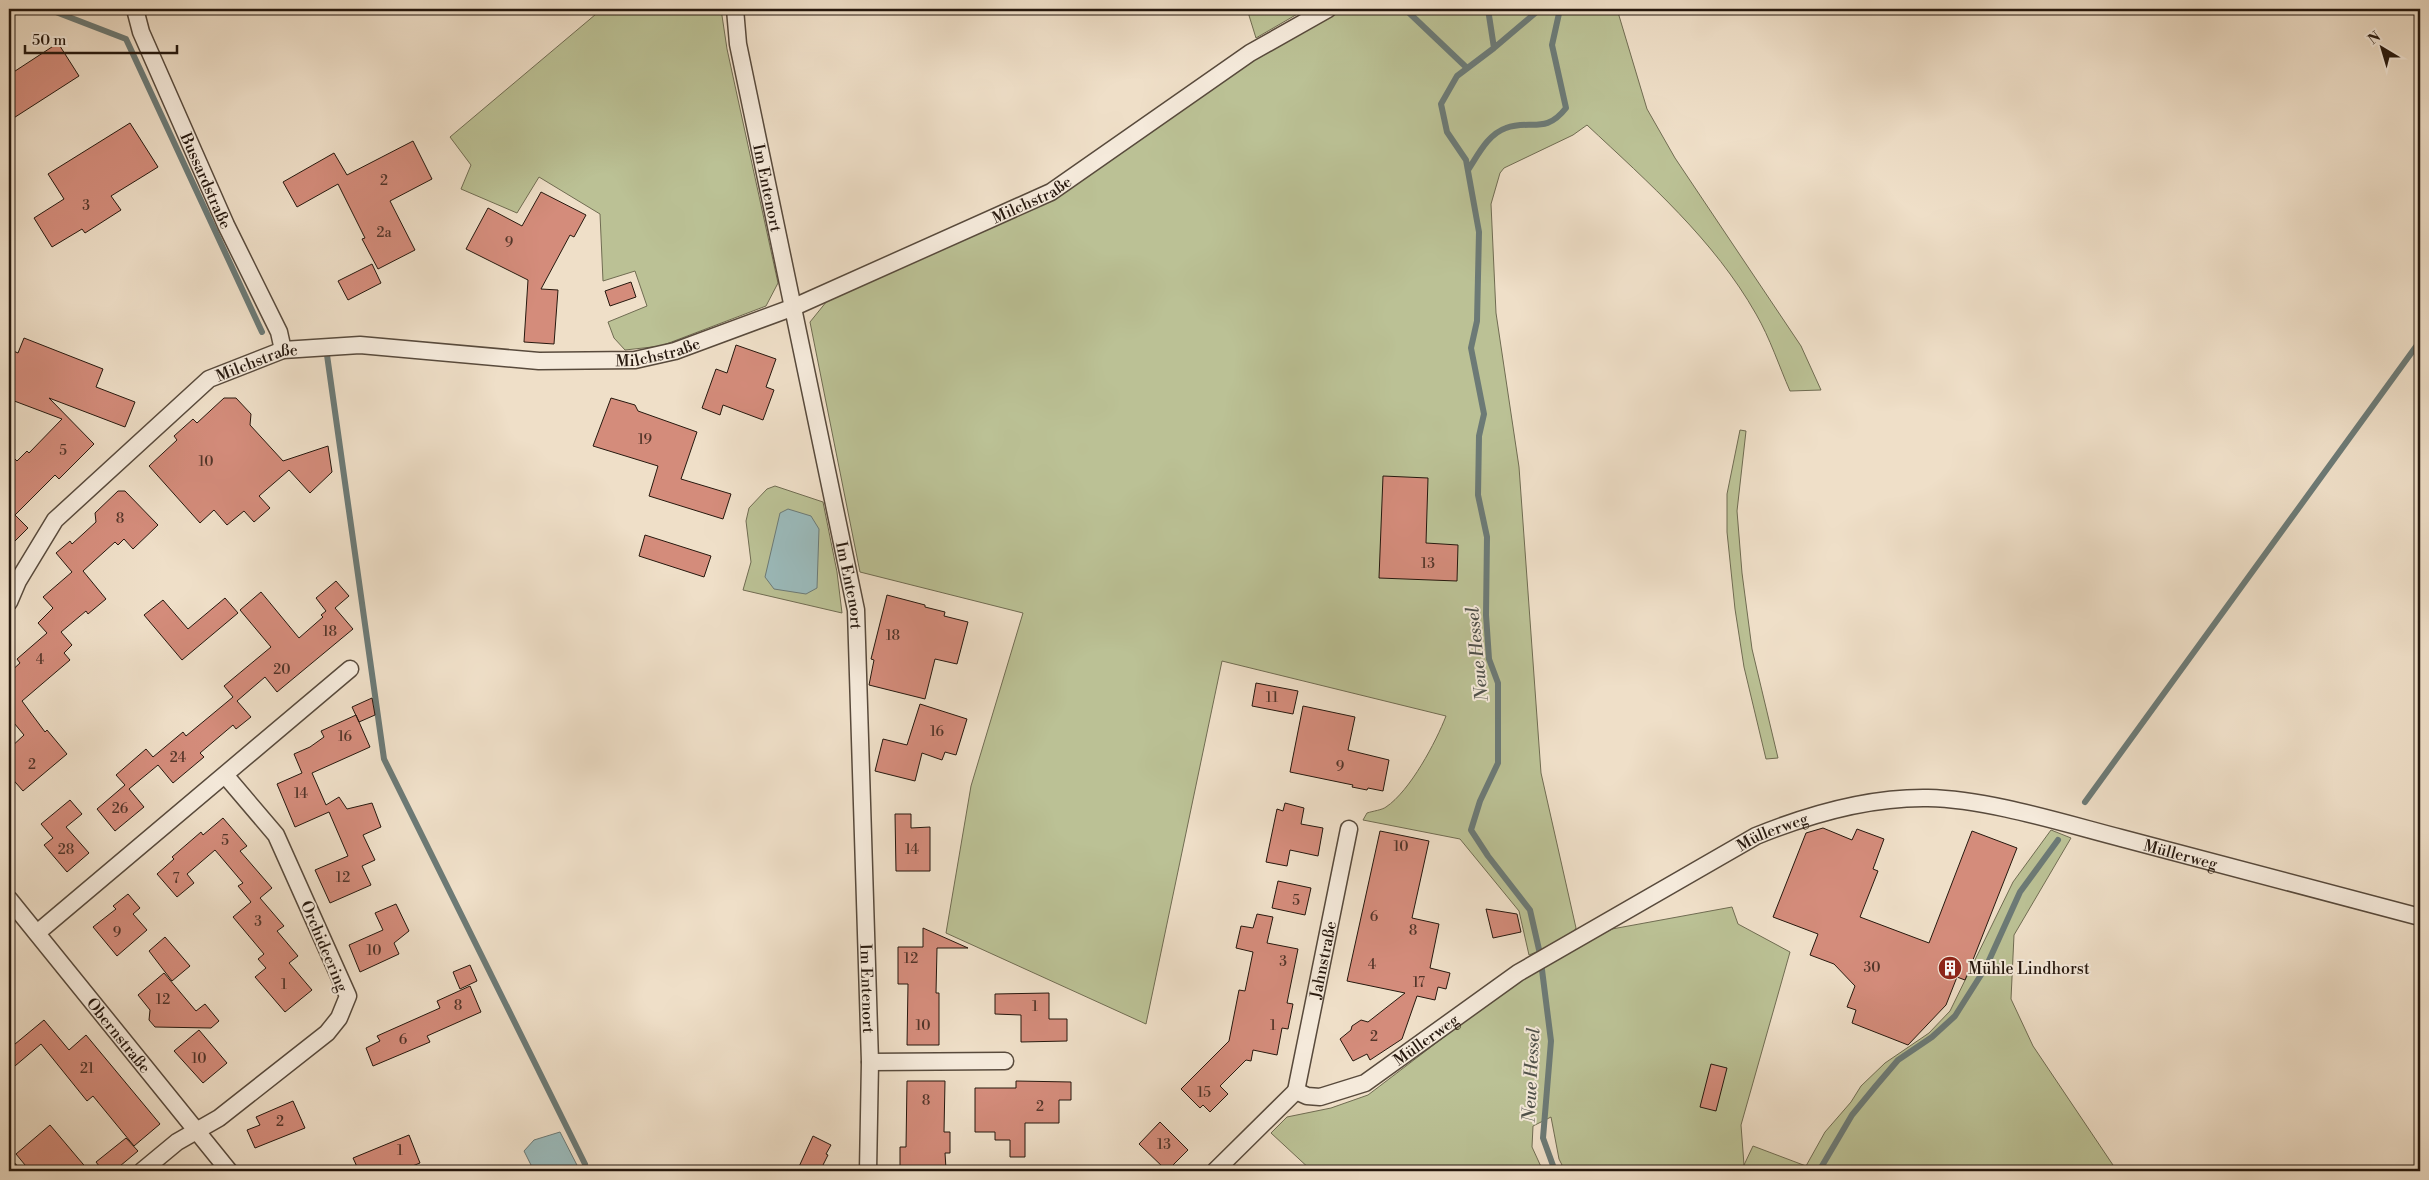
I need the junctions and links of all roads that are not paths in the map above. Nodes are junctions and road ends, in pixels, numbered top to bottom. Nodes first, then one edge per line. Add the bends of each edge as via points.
1 (135, 9) edge
2 (735, 9) edge
3 (1328, 9) edge
4 (794, 307) junction
5 (283, 350) junction
6 (9, 602) edge
7 (350, 670) dead end
8 (225, 774) junction
9 (1349, 829) dead end
10 (9, 899) edge
11 (2420, 917) edge
12 (37, 934) junction
13 (1005, 1061) dead end
14 (870, 1062) junction
15 (1296, 1091) junction
16 (197, 1132) junction
17 (142, 1171) edge
18 (230, 1171) edge
19 (868, 1171) edge
20 (1214, 1171) edge

1 - 5 street, Bussardstraße via 141,32 226,225 279,332
2 - 4 street, Im Entenort via 738,44
3 - 4 street, Milchstraße via 1250,53 1051,192
4 - 5 street, Milchstraße via 675,351 635,360 540,361 360,345
4 - 14 street, Im Entenort via 856,610
5 - 6 street, Milchstraße via 209,379 55,520
7 - 8 street
8 - 12 street
8 - 16 street, Orchideering via 276,835 348,996 339,1018 327,1033
9 - 15 street, Jahnstraße
10 - 12 street, Obernstraße
11 - 15 street, Müllerweg via 1982,804 1929,798 1842,808 1795,820 1756,836 1554,952 1365,1083 1320,1097
12 - 16 street, Obernstraße
13 - 14 street
14 - 19 street, Im Entenort
15 - 20 street
16 - 17 street via 177,1142
16 - 18 street, Obernstraße

